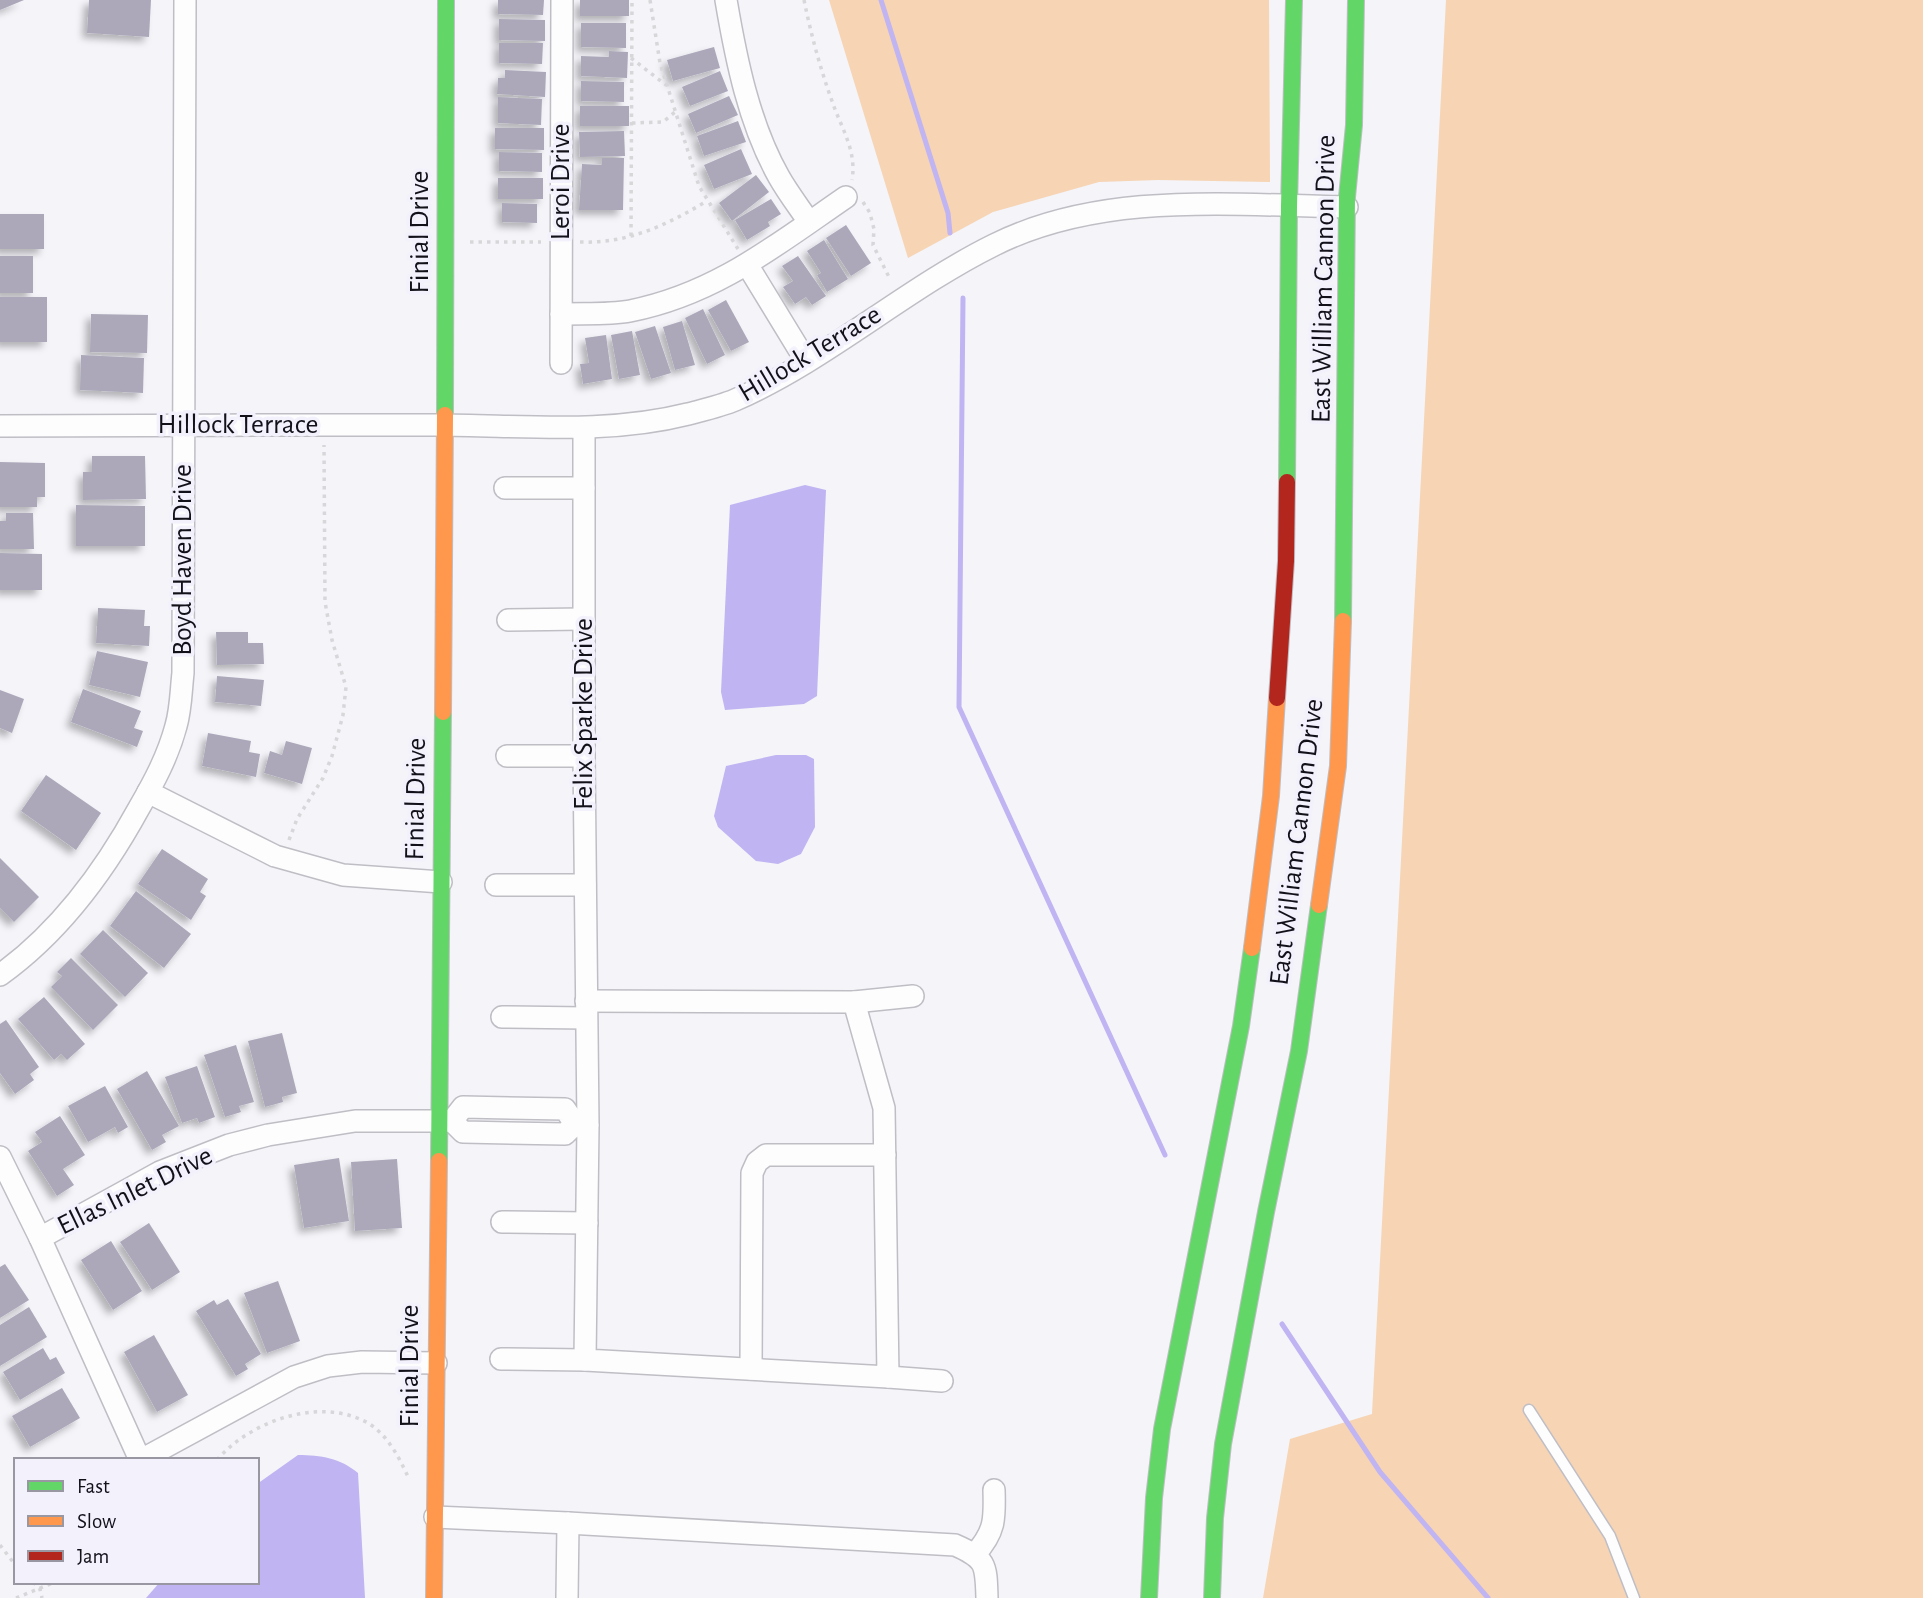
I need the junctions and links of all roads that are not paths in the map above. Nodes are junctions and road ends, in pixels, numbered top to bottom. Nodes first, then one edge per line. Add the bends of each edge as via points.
1 (185, 0) edge
2 (446, 0) edge
3 (562, 0) edge
4 (726, 0) edge
5 (1294, 0) edge
6 (1356, 0) edge
7 (852, 191) road end
8 (1289, 206) junction
9 (1347, 207) junction
10 (809, 222) junction
11 (743, 258) junction
12 (561, 314) junction
13 (806, 361) junction
14 (561, 363) dead end
15 (184, 425) junction
16 (446, 425) junction
17 (0, 426) edge
18 (584, 428) junction
19 (505, 488) dead end
20 (584, 488) junction
21 (584, 619) junction
22 (508, 620) dead end
23 (507, 756) dead end
24 (584, 756) junction
25 (148, 792) junction
26 (441, 881) junction
27 (496, 885) dead end
28 (585, 886) junction
29 (0, 975) edge
30 (913, 996) dead end
31 (855, 1002) junction
32 (586, 1009) junction
33 (502, 1017) dead end
34 (445, 1122) junction
35 (582, 1124) junction
36 (885, 1154) junction
37 (0, 1157) edge
38 (502, 1222) dead end
39 (587, 1223) junction
40 (40, 1238) junction
41 (501, 1359) dead end
42 (585, 1360) junction
43 (436, 1363) junction
44 (751, 1369) junction
45 (888, 1377) junction
46 (942, 1381) dead end
47 (1529, 1410) dead end
48 (140, 1458) edge
49 (145, 1458) edge
50 (994, 1490) dead end
51 (435, 1517) junction
52 (568, 1523) junction
53 (975, 1554) junction
54 (434, 1598) edge
55 (567, 1598) edge
56 (987, 1598) edge
57 (1149, 1598) edge
58 (1212, 1598) edge
59 (1634, 1598) edge

1 - 15 street, Boyd Haven Drive
2 - 16 street, Finial Drive
3 - 12 street, Leroi Drive
4 - 10 street via 736,55 756,120 779,176
5 - 8 street, East William Cannon Drive
6 - 9 street, East William Cannon Drive
7 - 10 street
8 - 9 street, Hillock Terrace
8 - 13 street, Hillock Terrace via 1169,205 1097,212 1040,226 996,244
8 - 57 street, East William Cannon Drive via 1286,561 1269,823 1241,1026 1162,1429
9 - 58 street, East William Cannon Drive via 1345,577 1338,766 1299,1051 1223,1444
10 - 11 street
11 - 12 street via 674,299 629,311
11 - 13 street
12 - 14 street, Leroi Drive
13 - 18 street, Hillock Terrace via 734,401 684,415
15 - 16 street, Hillock Terrace
15 - 17 street, Hillock Terrace
15 - 25 street, Boyd Haven Drive via 183,673 177,724
16 - 18 street, Hillock Terrace
16 - 26 street, Finial Drive
18 - 20 street, Felix Sparke Drive
19 - 20 street
20 - 21 street, Felix Sparke Drive
21 - 22 street
21 - 24 street, Felix Sparke Drive
23 - 24 street
24 - 28 street, Felix Sparke Drive
25 - 26 street via 275,856 343,875
25 - 29 street, Boyd Haven Drive via 90,887
26 - 34 street, Finial Drive
27 - 28 street
28 - 32 street, Felix Sparke Drive
30 - 31 street
31 - 32 street
31 - 36 street via 884,1108
32 - 33 street
32 - 35 street, Felix Sparke Drive
34 - 35 street via 463,1107 565,1109
34 - 40 street, Ellas Inlet Drive via 355,1121 229,1145 160,1172
34 - 43 street, Finial Drive
35 - 39 street, Felix Sparke Drive
36 - 44 street via 766,1155 757,1162 752,1173
36 - 45 street
37 - 40 street
38 - 39 street
39 - 42 street, Felix Sparke Drive
40 - 48 street
41 - 42 street
42 - 44 street
43 - 49 street via 362,1362 294,1377
43 - 51 street, Finial Drive
44 - 45 street
45 - 46 street
47 - 59 lane via 1611,1536
50 - 53 street via 995,1518 988,1539
51 - 52 street
51 - 54 street, Finial Drive
52 - 53 street via 955,1545
52 - 55 street
53 - 56 street via 986,1570

